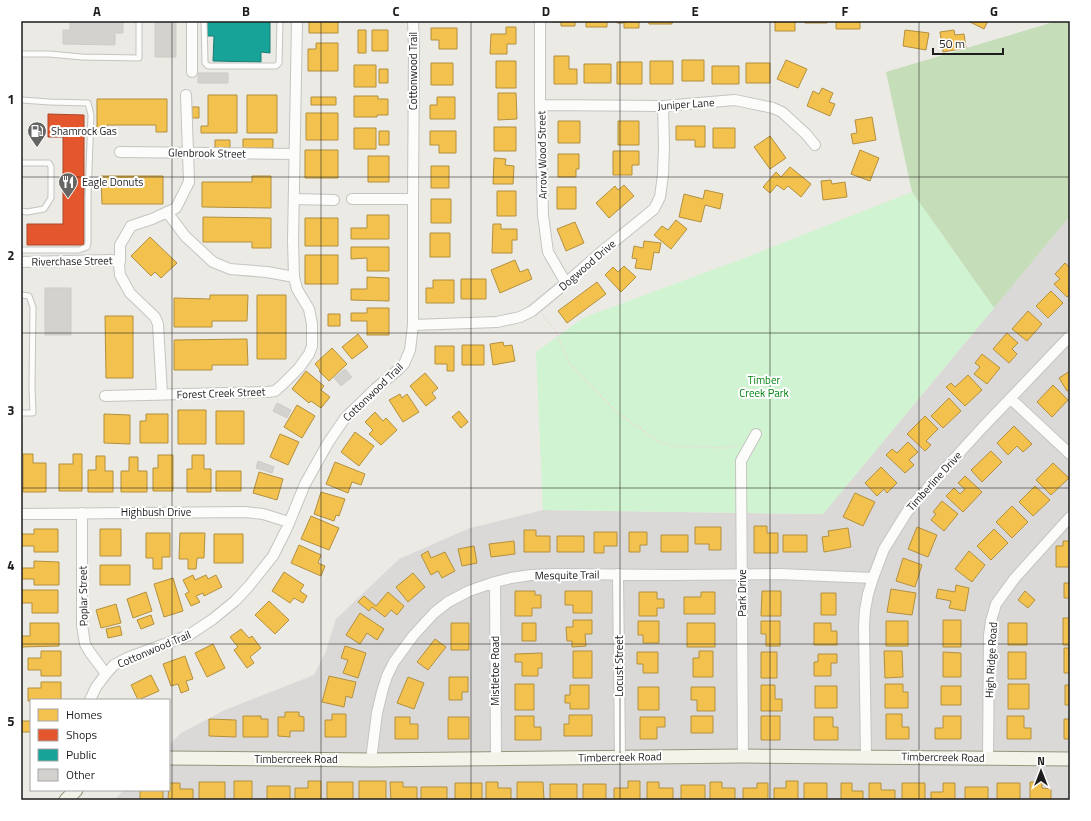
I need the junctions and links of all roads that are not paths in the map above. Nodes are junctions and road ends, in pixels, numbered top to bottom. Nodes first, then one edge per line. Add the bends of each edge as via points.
1 (139, 21) edge
2 (192, 21) edge
3 (204, 21) edge
4 (280, 21) edge
5 (298, 21) edge
6 (413, 21) edge
7 (540, 21) edge
8 (21, 54) edge
9 (192, 72) dead end
10 (186, 95) dead end
11 (21, 100) edge
12 (540, 105) junction
13 (663, 106) junction
14 (815, 145) dead end
15 (120, 152) dead end
16 (188, 152) junction
17 (294, 154) junction
18 (21, 162) edge
19 (294, 199) junction
20 (352, 199) dead end
21 (413, 199) junction
22 (334, 200) dead end
23 (21, 211) edge
24 (167, 212) junction
25 (21, 250) edge
26 (120, 261) junction
27 (21, 262) edge
28 (294, 277) junction
29 (566, 283) junction
30 (21, 294) edge
31 (413, 325) junction
32 (1070, 336) edge
33 (162, 394) junction
34 (105, 396) dead end
35 (1011, 399) junction
36 (21, 414) edge
37 (756, 434) dead end
38 (1070, 454) edge
39 (82, 513) junction
40 (21, 514) edge
41 (1070, 517) edge
42 (289, 522) junction
43 (618, 574) junction
44 (742, 575) junction
45 (873, 578) junction
46 (495, 582) junction
47 (106, 674) junction
48 (90, 699) edge
49 (743, 756) junction
50 (866, 756) junction
51 (620, 757) junction
52 (170, 758) edge
53 (988, 758) junction
54 (496, 759) junction
55 (1070, 759) edge
56 (371, 760) junction
57 (75, 791) edge
58 (66, 800) edge

1 - 8 lane via 139,58
2 - 9 street
3 - 4 lane via 205,63 208,66 276,66 279,63
5 - 17 street, Forest Creek Street
6 - 21 street, Cottonwood Trail
7 - 12 street, Arrow Wood Street
10 - 16 street
11 - 25 lane via 88,103 91,115 87,247 79,250
12 - 13 street, Juniper Lane
12 - 29 street, Arrow Wood Street via 543,215 548,252
13 - 14 street, Juniper Lane via 735,100 773,108 782,112
13 - 29 street, Dogwood Drive via 663,175 660,197 654,209
15 - 16 street, Glenbrook Street
16 - 17 street, Glenbrook Street
16 - 24 street via 188,182 176,208
17 - 19 street, Forest Creek Street
18 - 23 lane via 49,162 51,198 44,209
19 - 22 street
19 - 28 street, Forest Creek Street
20 - 21 street
21 - 31 street, Cottonwood Trail
24 - 26 street via 131,226 120,246
24 - 28 street via 185,236 213,262 230,268
26 - 27 street, Riverchase Street
26 - 33 street, Riverchase Street via 120,275 130,293 155,317 158,324
28 - 33 street, Forest Creek Street via 297,289 309,309 312,346 299,368 282,385 275,391 268,392
29 - 31 street, Dogwood Drive via 532,311 520,317 497,322
30 - 36 lane via 30,296 33,306 33,412
31 - 42 street, Cottonwood Trail via 410,350 404,364 345,418 305,484
32 - 35 street, Timberline Drive
33 - 34 street, Forest Creek Street
35 - 38 street
35 - 45 street, Timberline Drive via 907,512 884,549
37 - 44 street, Park Drive via 741,461
39 - 40 street, Highbush Drive
39 - 42 street, Highbush Drive via 245,512 263,514
39 - 47 street, Poplar Street via 82,625 85,644
41 - 53 street, High Ridge Road via 1015,578 996,604 989,636
42 - 47 street, Cottonwood Trail via 273,556 235,601 189,635 127,658 114,665
43 - 44 street, Mesquite Trail
43 - 46 street, Mesquite Trail via 537,575
43 - 51 street, Locust Street
44 - 45 street, Mesquite Trail
44 - 49 street, Park Drive
45 - 50 street, Timberline Drive via 864,625
46 - 54 street, Mistletoe Road
46 - 56 street, Mesquite Trail via 469,591 434,613 394,662 387,676 377,713
47 - 48 street, Cottonwood Trail
49 - 50 street, Timbercreek Road
49 - 51 street, Timbercreek Road
50 - 53 street, Timbercreek Road
51 - 54 street, Timbercreek Road
52 - 56 street, Timbercreek Road
53 - 55 street, Timbercreek Road
54 - 56 street, Timbercreek Road
57 - 58 street

